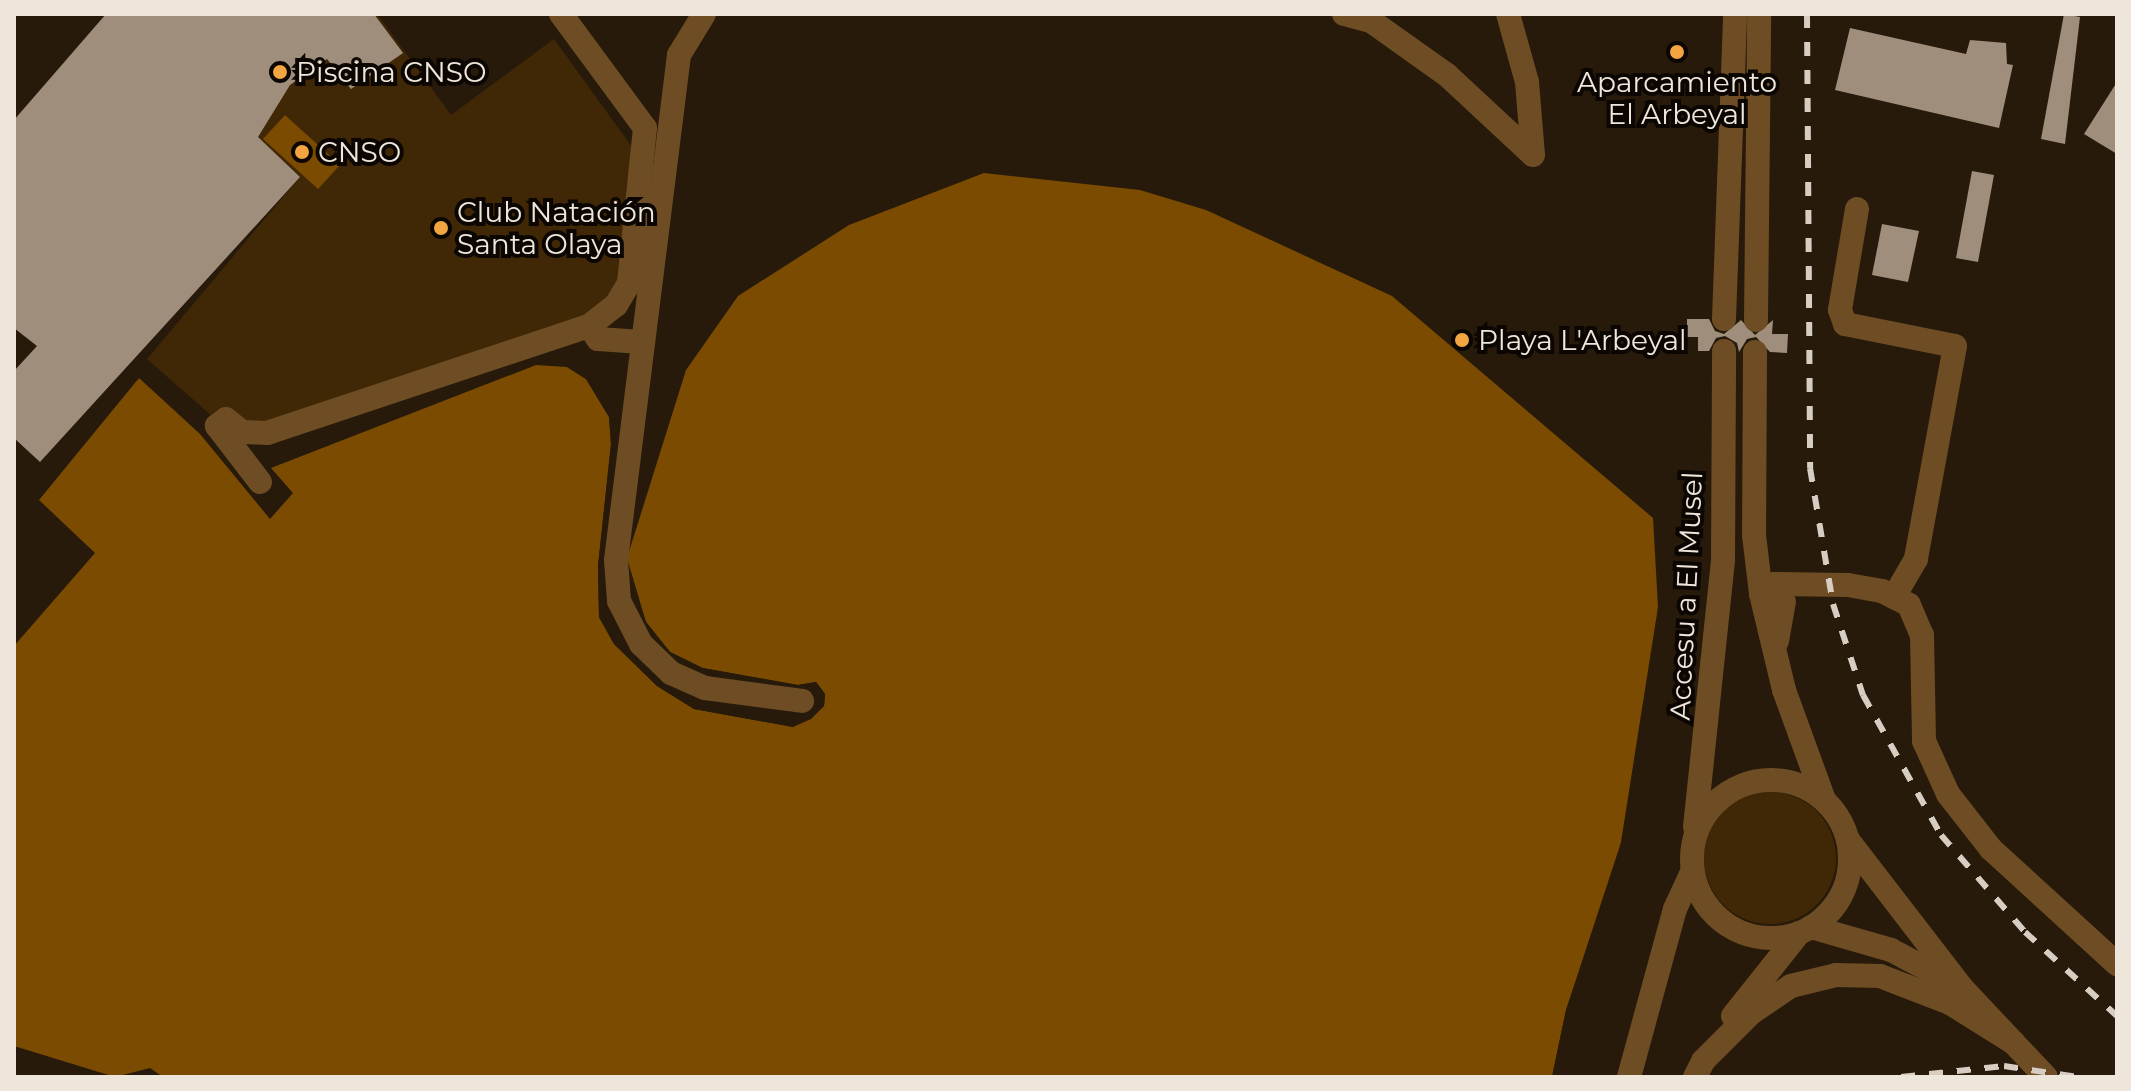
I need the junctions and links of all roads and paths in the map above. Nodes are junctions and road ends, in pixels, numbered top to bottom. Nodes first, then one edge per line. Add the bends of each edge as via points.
1 (704, 14) edge
2 (1344, 14) edge
3 (1508, 14) edge
4 (1735, 14) edge
5 (1759, 14) edge
6 (564, 18) edge
7 (657, 130) junction
8 (1857, 209) dead end
9 (1724, 319) dead end
10 (1756, 320) dead end
11 (589, 326) junction
12 (642, 342) junction
13 (1724, 351) dead end
14 (1755, 352) dead end
15 (260, 482) dead end
16 (1894, 597) junction
17 (1772, 598) junction
18 (802, 701) dead end
19 (1825, 802) junction
20 (1848, 840) junction
21 (1693, 842) junction
22 (1692, 872) junction
23 (1805, 930) junction
24 (2117, 964) edge
25 (1962, 988) junction
26 (2014, 1043) junction
27 (1636, 1049) junction
28 (1696, 1072) edge
29 (1620, 1077) edge
30 (1629, 1077) edge
31 (2046, 1077) edge

1 - 7 street via 679,55
2 - 3 street via 1371,21 1447,75 1533,155 1527,82
4 - 9 street
5 - 10 street
6 - 7 street
7 - 11 street via 629,283 616,305
7 - 12 street
8 - 16 street via 1840,310 1845,324 1955,346 1916,559
11 - 12 street via 598,339
11 - 15 street via 267,433 242,432 226,419 217,426
12 - 18 street via 616,560 619,601 641,644 671,673 705,688
13 - 21 street, Accesu a El Musel via 1723,559 1707,750
14 - 17 street via 1754,535
16 - 17 street via 1848,585 1775,584
16 - 24 street via 1909,605 1922,635 1924,741 1948,794 1991,849
17 - 19 street via 1777,660
19 - 20 street
19 - 21 street, Accesu a El Musel via 1790,783 1749,783 1722,796 1703,817
20 - 23 street via 1846,884 1833,908
20 - 25 street
21 - 22 street, Accesu a El Musel
22 - 23 street, Accesu a El Musel via 1701,898 1719,920 1744,934 1772,939
22 - 27 street via 1675,909
23 - 25 street via 1891,950
23 - 28 street
25 - 26 street
26 - 28 street via 1950,1003 1894,982 1836,975 1791,986 1751,1013
26 - 31 street
27 - 29 street
27 - 30 street

